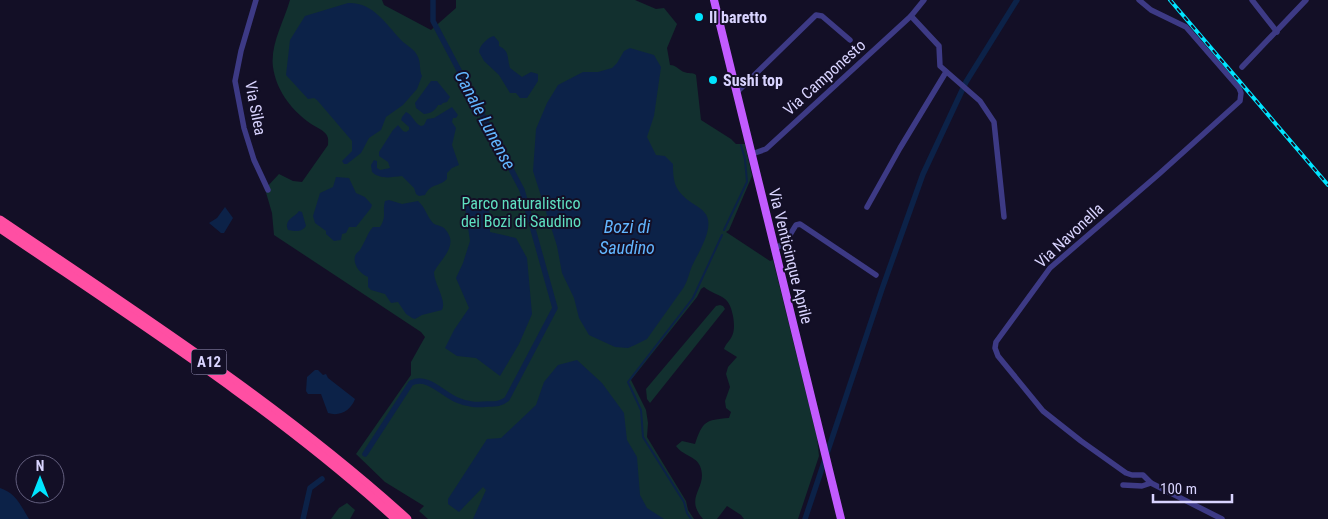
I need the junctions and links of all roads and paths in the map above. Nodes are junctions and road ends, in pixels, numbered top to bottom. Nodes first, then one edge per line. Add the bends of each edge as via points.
1 (256, 0) edge
2 (714, 0) edge
3 (924, 0) edge
4 (1139, 0) edge
5 (1252, 0) edge
6 (1306, 0) edge
7 (911, 16) junction
8 (1277, 32) junction
9 (850, 40) dead end
10 (1242, 67) dead end
11 (946, 72) junction
12 (737, 92) junction
13 (752, 154) junction
14 (268, 190) dead end
15 (867, 208) dead end
16 (1004, 217) dead end
17 (0, 220) edge
18 (0, 228) edge
19 (775, 248) junction
20 (876, 275) dead end
21 (1150, 481) junction
22 (1123, 485) dead end
23 (396, 519) edge
24 (407, 519) edge
25 (841, 519) edge
26 (1222, 519) edge

1 - 14 street, Via Silea via 235,81 244,128
2 - 12 main road, Via Venticinque Aprile
3 - 7 street, Via Camponesto
4 - 21 street, Via Navonella via 1151,10 1186,27 1238,88 1240,101 1050,268 996,342 995,348 1043,411 1119,468 1132,475 1143,475
5 - 8 street
6 - 8 street
7 - 11 street via 937,44 940,66
7 - 13 street, Via Camponesto via 766,149
8 - 10 street
9 - 12 street via 822,16 816,16
11 - 15 street
11 - 16 street via 980,101 994,122
12 - 13 main road, Via Venticinque Aprile
13 - 19 main road, Via Venticinque Aprile
17 - 24 highway, A12 / A12 via 221,370 296,426
18 - 23 highway, A12 / A12 via 216,375 338,469
19 - 20 street via 780,247 800,224
19 - 25 main road, Via Venticinque Aprile
21 - 22 street via 1142,486
21 - 26 street, Via Navonella

